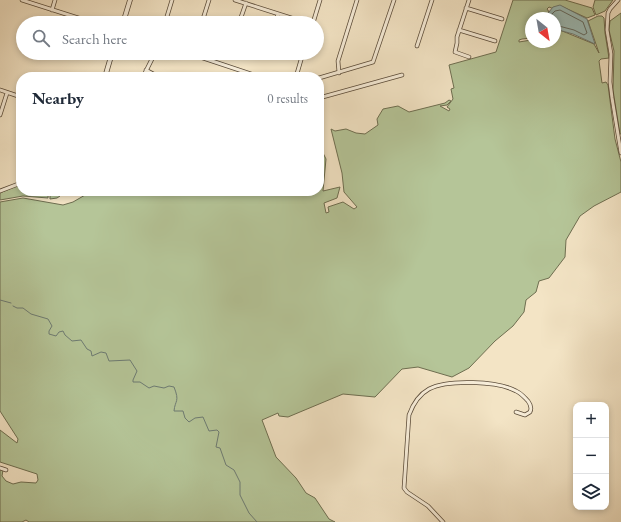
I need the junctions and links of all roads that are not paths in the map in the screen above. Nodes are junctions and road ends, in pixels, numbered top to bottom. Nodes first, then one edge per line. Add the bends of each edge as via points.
1 (22, 0) edge
2 (55, 0) edge
3 (130, 0) edge
4 (172, 0) edge
5 (209, 0) edge
6 (235, 0) edge
7 (320, 0) edge
8 (357, 0) edge
9 (394, 0) edge
10 (432, 0) edge
11 (469, 0) edge
12 (618, 0) edge
13 (246, 3) junction
14 (466, 8) junction
15 (52, 10) junction
16 (278, 14) joint
17 (71, 16) edge
18 (125, 16) edge
19 (167, 16) edge
20 (204, 16) edge
21 (241, 16) edge
22 (284, 16) edge
23 (315, 16) edge
24 (502, 19) dead end
25 (459, 30) junction
26 (495, 40) dead end
27 (417, 46) dead end
28 (469, 57) dead end
29 (110, 60) edge
30 (151, 60) edge
31 (209, 60) edge
32 (301, 60) edge
33 (146, 70) joint
34 (106, 72) edge
35 (150, 72) edge
36 (245, 72) edge
37 (297, 72) edge
38 (339, 72) junction
39 (402, 75) dead end
40 (324, 76) edge
41 (0, 90) edge
42 (7, 93) junction
43 (16, 96) edge
44 (324, 97) edge
45 (0, 115) edge
46 (621, 153) edge
47 (16, 184) edge
48 (0, 191) edge
49 (516, 412) dead end
50 (0, 468) edge
51 (6, 470) dead end
52 (443, 522) edge

1 - 15 street
2 - 15 street
3 - 18 street
4 - 19 street
5 - 20 street
6 - 13 street
7 - 23 street
8 - 38 street via 338,61
9 - 38 street via 373,62
10 - 27 street
11 - 14 street
12 - 46 street via 608,13 607,30 611,54 610,82
13 - 16 street
13 - 21 street
14 - 24 street
14 - 25 street
15 - 17 street
16 - 22 street
25 - 26 street
25 - 28 street via 455,52
29 - 34 street
30 - 33 street
31 - 36 street
32 - 37 street
33 - 35 street
38 - 40 street
39 - 44 street
41 - 42 street
42 - 43 street
42 - 45 street
47 - 48 street
49 - 52 street via 525,415 532,409 518,391 474,382 442,384 429,389 419,396 412,406 409,415 404,488 428,506
50 - 51 street

